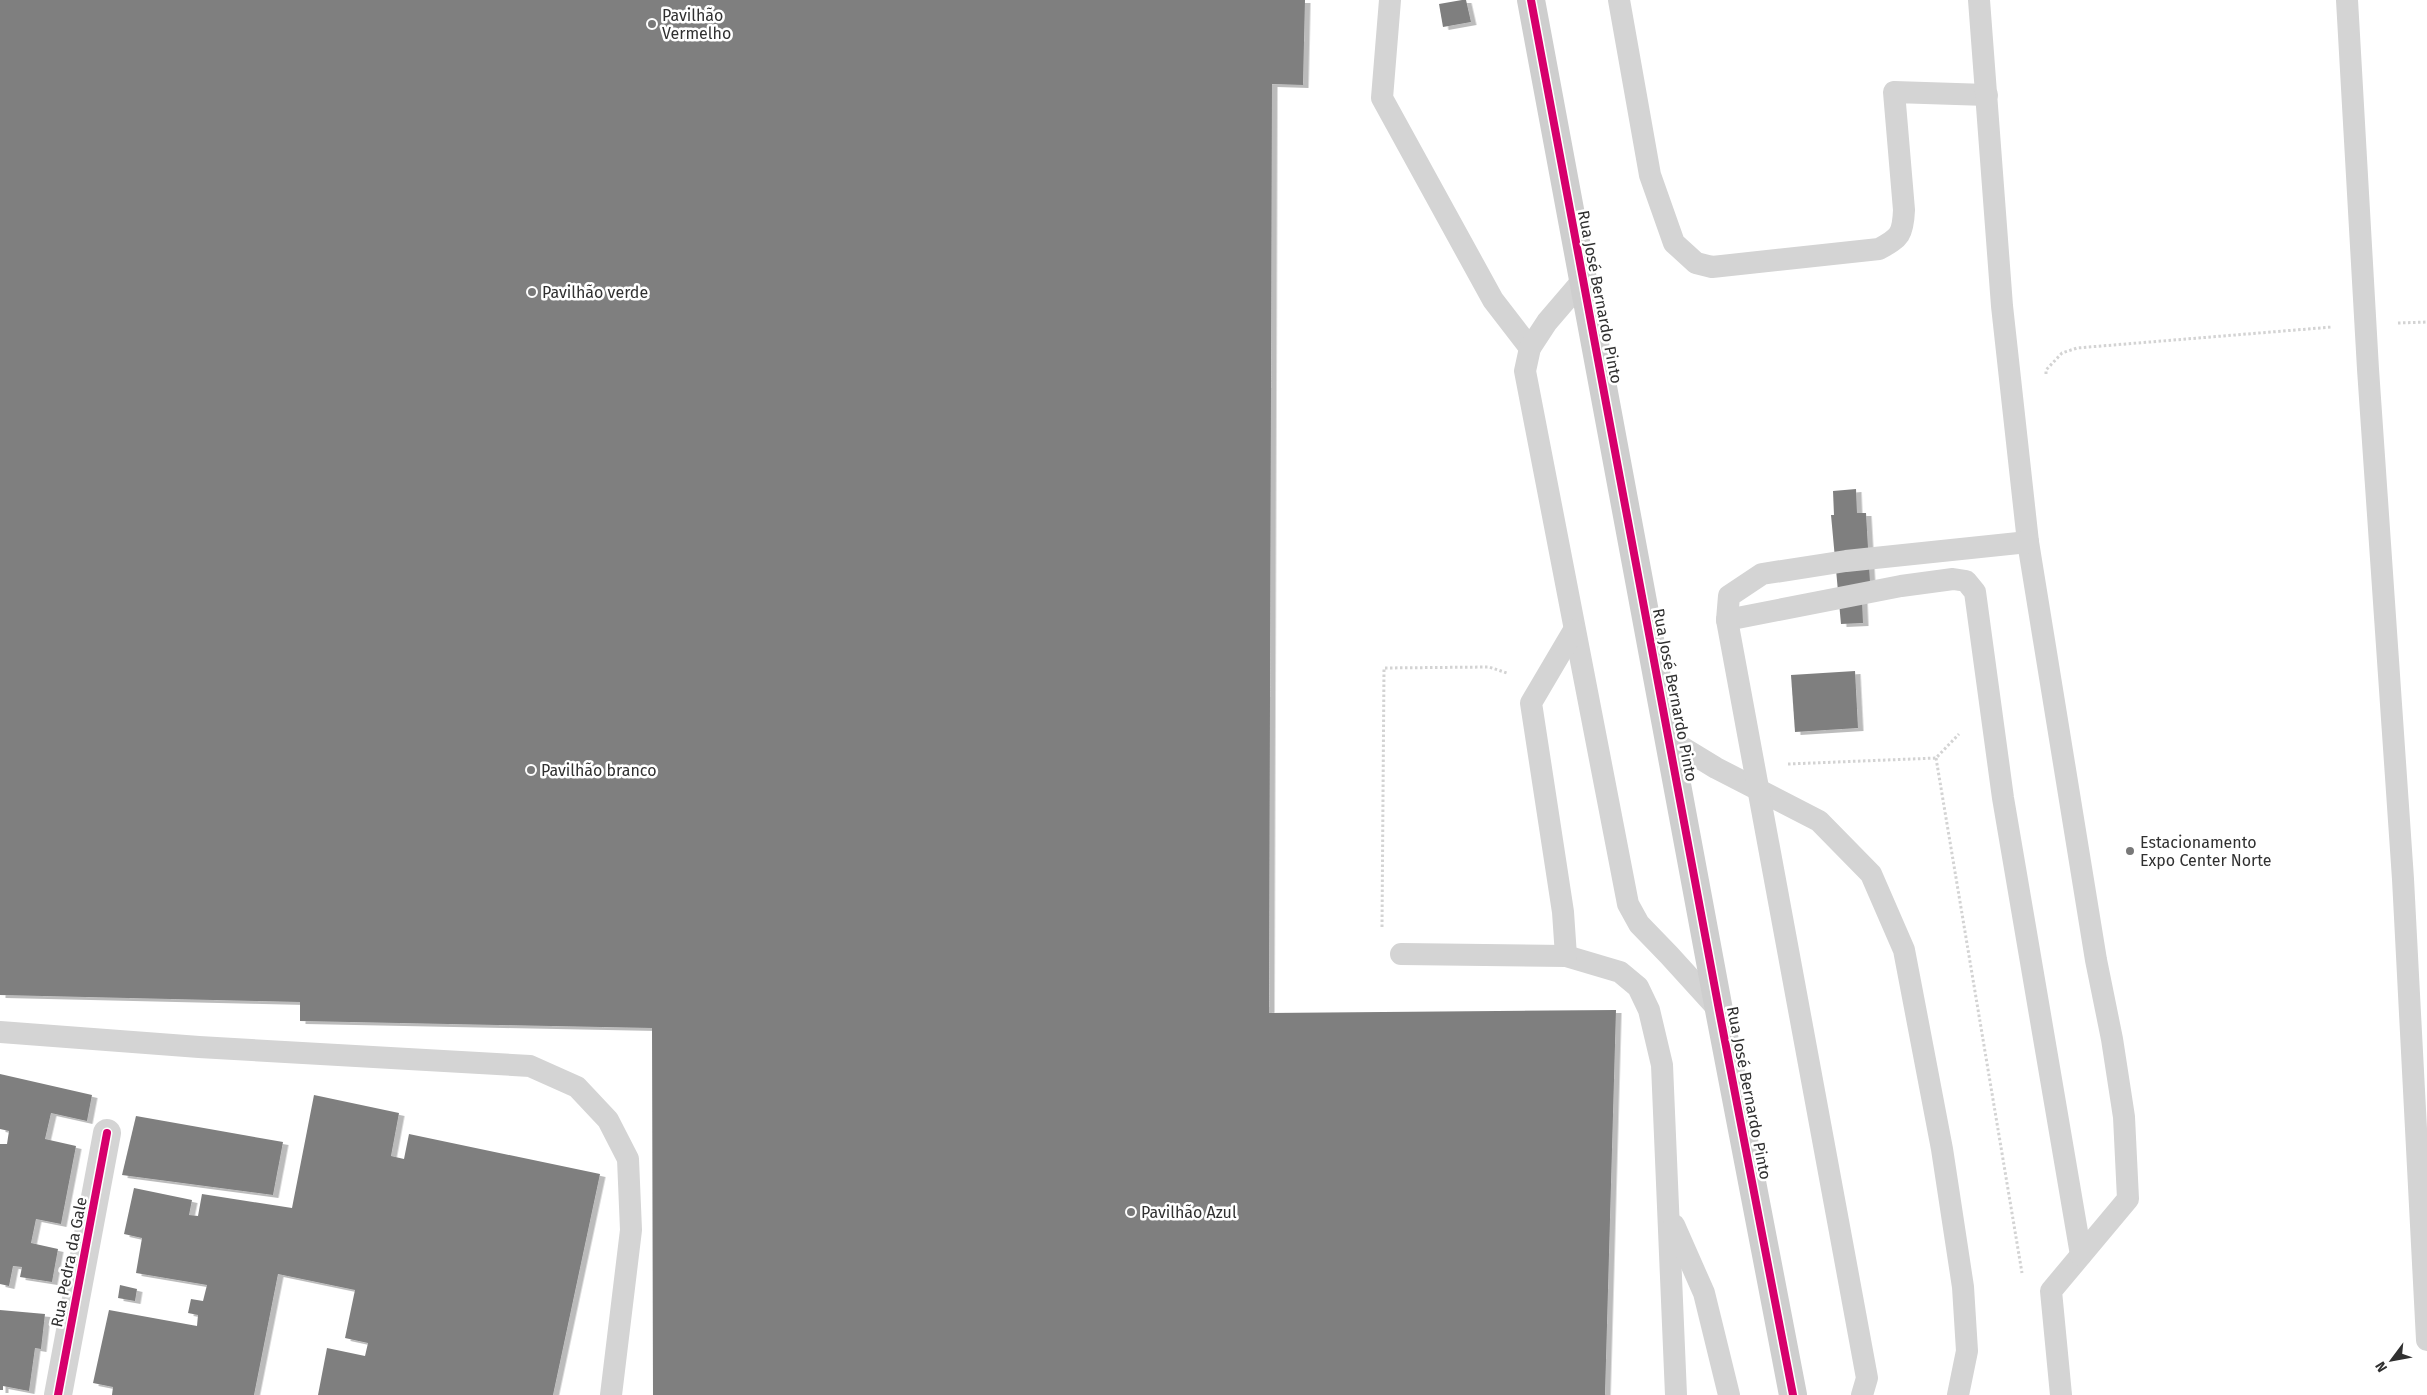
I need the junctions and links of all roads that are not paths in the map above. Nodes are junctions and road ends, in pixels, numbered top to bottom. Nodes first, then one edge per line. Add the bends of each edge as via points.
1 (1390, 0) edge
2 (1531, 0) edge
3 (1619, 0) edge
4 (1979, 0) edge
5 (2347, 0) edge
6 (1987, 95) junction
7 (1583, 280) junction
8 (1530, 348) junction
9 (2028, 542) junction
10 (1727, 620) junction
11 (1574, 630) junction
12 (1670, 740) junction
13 (1757, 788) junction
14 (1401, 954) road end
15 (1566, 956) junction
16 (1719, 1010) junction
17 (0, 1032) edge
18 (107, 1134) dead end
19 (1669, 1215) junction
20 (2081, 1254) junction
21 (2427, 1340) edge
22 (58, 1395) edge
23 (611, 1395) edge
24 (1676, 1395) edge
25 (1729, 1395) edge
26 (1793, 1395) edge
27 (1862, 1395) edge
28 (1958, 1395) edge
29 (2061, 1395) edge

1 - 8 lane via 1382,98 1493,300
2 - 7 street, Rua José Bernardo Pinto
3 - 6 lane via 1650,175 1674,243 1696,263 1712,267 1879,249 1896,240 1903,227 1904,210 1894,92
4 - 6 lane
5 - 21 lane via 2368,369 2403,879
6 - 9 lane via 2002,306
7 - 8 lane via 1547,322
7 - 12 street, Rua José Bernardo Pinto
8 - 11 lane via 1526,371
9 - 10 lane via 1846,561 1762,574 1729,596
9 - 20 lane via 2124,1117 2128,1199
10 - 13 lane
10 - 20 lane via 1953,579 1966,581 1975,592 2003,798
11 - 15 lane via 1531,703 1563,912
11 - 16 lane via 1628,904 1638,924
12 - 13 lane
12 - 16 street, Rua José Bernardo Pinto
13 - 27 lane via 1867,1378
13 - 28 lane via 1819,821 1871,874 1904,950 1942,1149 1963,1287 1967,1351
14 - 15 lane
15 - 19 lane via 1620,972 1638,987 1649,1010 1662,1065
16 - 26 street, Rua José Bernardo Pinto
17 - 23 lane via 530,1066 577,1088 608,1120 628,1159 631,1230
18 - 22 street, Rua Pedra da Gale
19 - 24 lane
19 - 25 lane via 1704,1293
20 - 29 lane via 2050,1291

